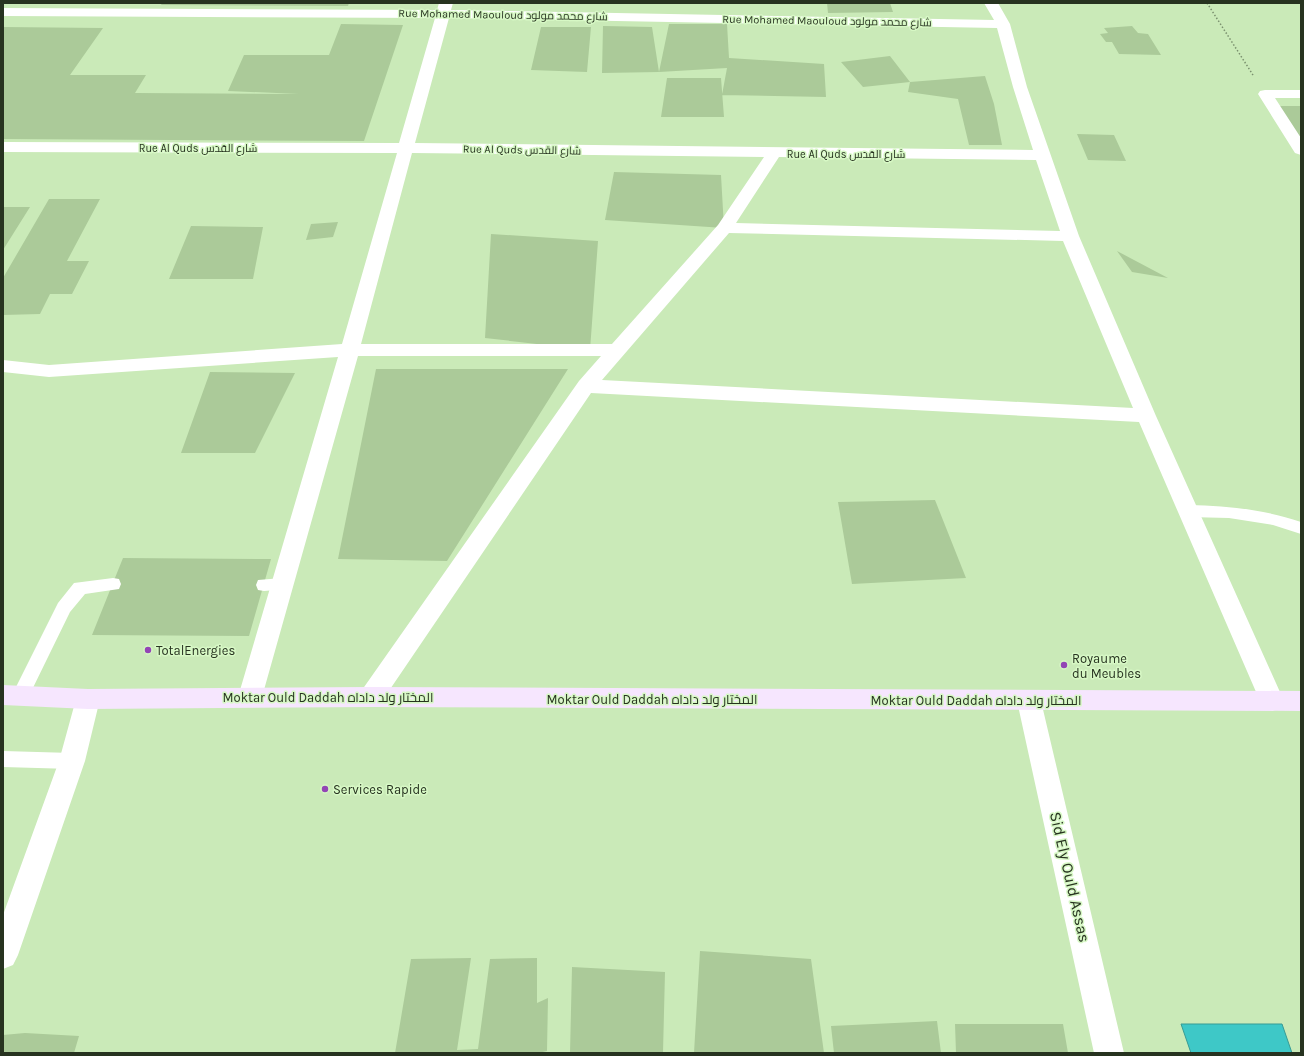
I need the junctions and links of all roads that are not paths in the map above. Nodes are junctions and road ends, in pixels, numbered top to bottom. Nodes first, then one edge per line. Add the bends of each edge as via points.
1 (991, 3) edge
2 (445, 8) edge
3 (3, 12) edge
4 (1003, 24) junction
5 (1301, 94) edge
6 (3, 147) edge
7 (407, 148) junction
8 (1301, 150) edge
9 (774, 153) junction
10 (1042, 155) junction
11 (724, 228) junction
12 (1070, 236) junction
13 (350, 350) junction
14 (616, 350) junction
15 (3, 366) edge
16 (586, 386) junction
17 (1146, 416) junction
18 (1188, 511) junction
19 (1301, 528) edge
20 (113, 584) dead end
21 (282, 584) junction
22 (264, 585) dead end
23 (12, 695) edge
24 (250, 697) junction
25 (371, 697) junction
26 (88, 699) junction
27 (1029, 701) junction
28 (1272, 701) junction
29 (1301, 701) edge
30 (3, 759) edge
31 (72, 761) junction
32 (3, 955) edge
33 (1109, 1053) edge

1 - 4 street
2 - 3 street, Rue Mohamed Maouloud شارع محمد مولود
2 - 4 street, Rue Mohamed Maouloud شارع محمد مولود
2 - 7 street
4 - 10 street
5 - 8 street via 1265,94
6 - 7 street, Rue Al Quds شارع القدس
7 - 9 street, Rue Al Quds شارع القدس
7 - 13 street
9 - 10 street, Rue Al Quds شارع القدس
9 - 11 street
10 - 12 street
11 - 12 street
11 - 14 street
12 - 17 street
13 - 14 street
13 - 15 street via 49,371
13 - 21 street
14 - 16 street
16 - 17 street
16 - 25 street
17 - 18 street
18 - 19 lane via 1229,512 1274,519
18 - 28 street
20 - 23 lane via 80,588 64,608
21 - 22 lane
21 - 24 street
23 - 26 main road, Moktar Ould Daddah المختار ولد داداه
24 - 25 main road, Moktar Ould Daddah المختار ولد داداه
24 - 26 main road, Moktar Ould Daddah المختار ولد داداه
25 - 27 main road, Moktar Ould Daddah المختار ولد داداه
26 - 31 street
27 - 28 main road, Moktar Ould Daddah المختار ولد داداه
27 - 33 street, Sid Ely Ould Assas
28 - 29 main road, Moktar Ould Daddah المختار ولد داداه
30 - 31 lane
31 - 32 street

